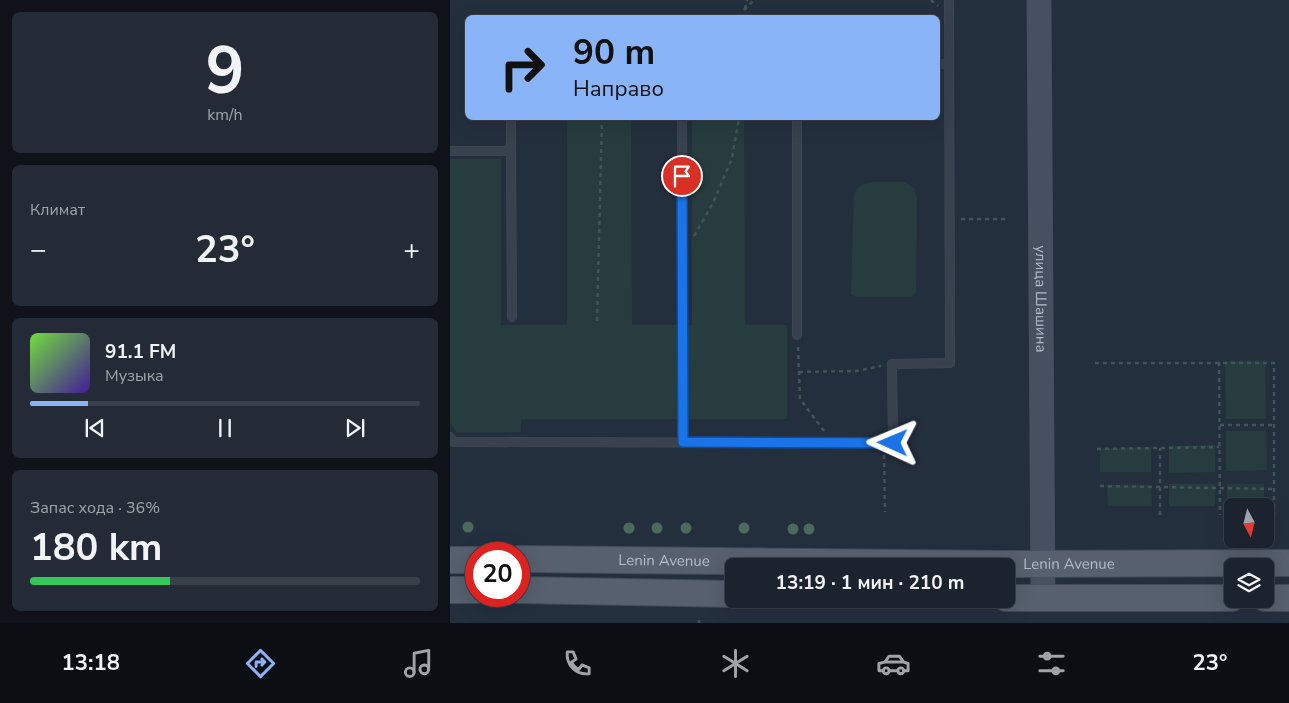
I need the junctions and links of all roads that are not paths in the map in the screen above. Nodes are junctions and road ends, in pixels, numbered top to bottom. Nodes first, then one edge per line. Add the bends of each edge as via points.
1 (949, 0) edge
2 (1039, 0) edge
3 (940, 64) edge
4 (950, 64) junction
5 (511, 120) edge
6 (682, 120) edge
7 (797, 120) edge
8 (450, 151) edge
9 (511, 151) junction
10 (512, 317) dead end
11 (797, 335) road end
12 (452, 440) edge
13 (683, 442) junction
14 (450, 560) edge
15 (465, 560) edge
16 (530, 560) edge
17 (1289, 563) edge
18 (1043, 564) junction
19 (450, 590) edge
20 (465, 590) edge
21 (530, 590) edge
22 (725, 594) edge
23 (1015, 598) edge
24 (1224, 598) edge
25 (1274, 598) edge
26 (1289, 598) edge
27 (1043, 599) junction

1 - 4 lane
2 - 18 street, улица Шашина
3 - 4 lane
4 - 13 lane via 950,363 892,364 893,443
5 - 9 lane
6 - 13 lane
7 - 11 lane
8 - 9 lane
9 - 10 lane
12 - 13 lane
14 - 15 main road
16 - 18 main road, Lenin Avenue
17 - 18 main road, Lenin Avenue
18 - 27 street, улица Шашина
19 - 20 main road
21 - 22 main road
23 - 27 main road
24 - 27 main road
25 - 26 main road

